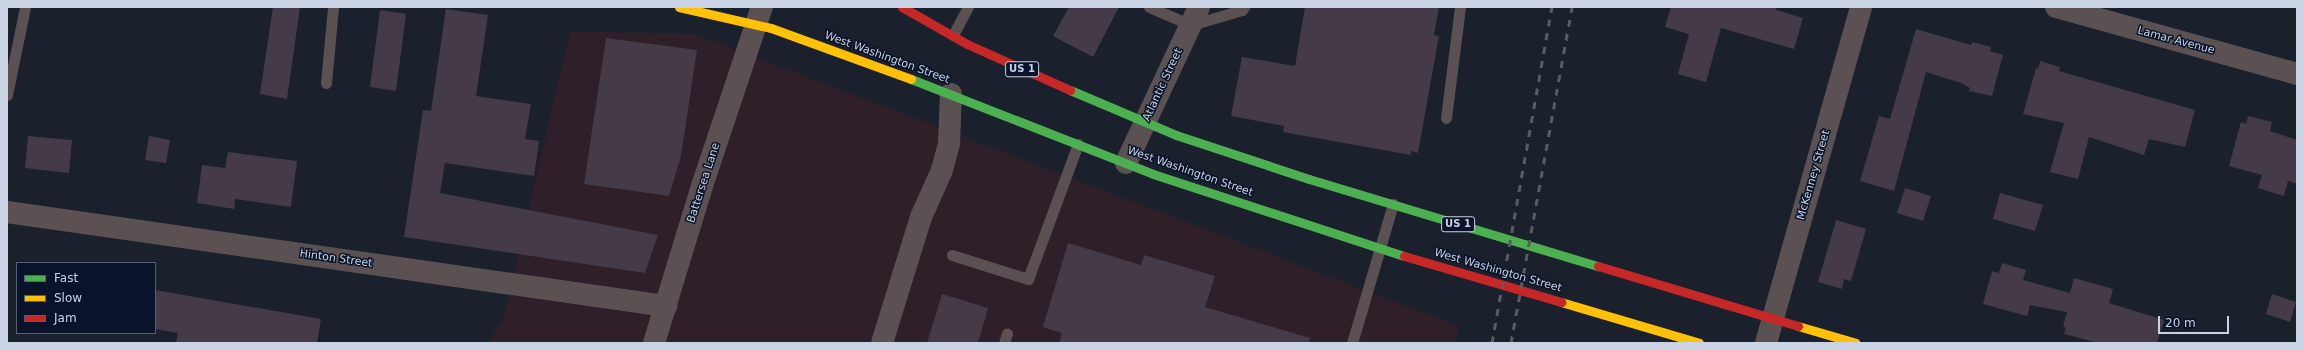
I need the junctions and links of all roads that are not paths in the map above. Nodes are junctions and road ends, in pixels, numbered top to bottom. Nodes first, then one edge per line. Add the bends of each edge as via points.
1 (25, 7) edge
2 (334, 7) edge
3 (679, 7) edge
4 (902, 7) edge
5 (968, 7) edge
6 (1149, 7) edge
7 (1244, 7) edge
8 (1460, 7) edge
9 (1861, 7) edge
10 (2056, 7) edge
11 (759, 15) edge
12 (1195, 16) edge
13 (953, 36) junction
14 (2297, 74) edge
15 (326, 83) dead end
16 (951, 94) junction
17 (7, 95) edge
18 (1446, 118) dead end
19 (1146, 123) junction
20 (1078, 144) junction
21 (1126, 163) junction
22 (1393, 204) junction
23 (7, 212) edge
24 (1379, 248) junction
25 (952, 255) dead end
26 (666, 306) junction
27 (1774, 319) junction
28 (654, 343) edge
29 (882, 343) edge
30 (1352, 343) edge
31 (1699, 343) edge
32 (1766, 343) edge
33 (1856, 343) edge

1 - 17 lane
2 - 15 lane
3 - 11 main road, West Washington Street
4 - 13 main road, US 1
5 - 13 lane
6 - 12 lane
7 - 12 lane via 1242,10
8 - 18 lane
9 - 27 street, McKenney Street
10 - 14 street, Lamar Avenue
11 - 16 main road, West Washington Street
11 - 26 street, Battersea Lane
12 - 19 street, Atlantic Street
13 - 19 main road, US 1
16 - 20 main road, West Washington Street
16 - 29 street via 949,143 942,170 922,217
19 - 21 street, Atlantic Street
19 - 22 main road, US 1 via 1309,179
20 - 21 main road, West Washington Street
20 - 25 lane via 1028,279
21 - 24 main road, West Washington Street
22 - 24 lane
22 - 27 main road, US 1
23 - 26 street, Hinton Street
24 - 30 lane
24 - 31 main road, West Washington Street
26 - 28 street, Battersea Lane
27 - 32 street, McKenney Street
27 - 33 main road, US 1

